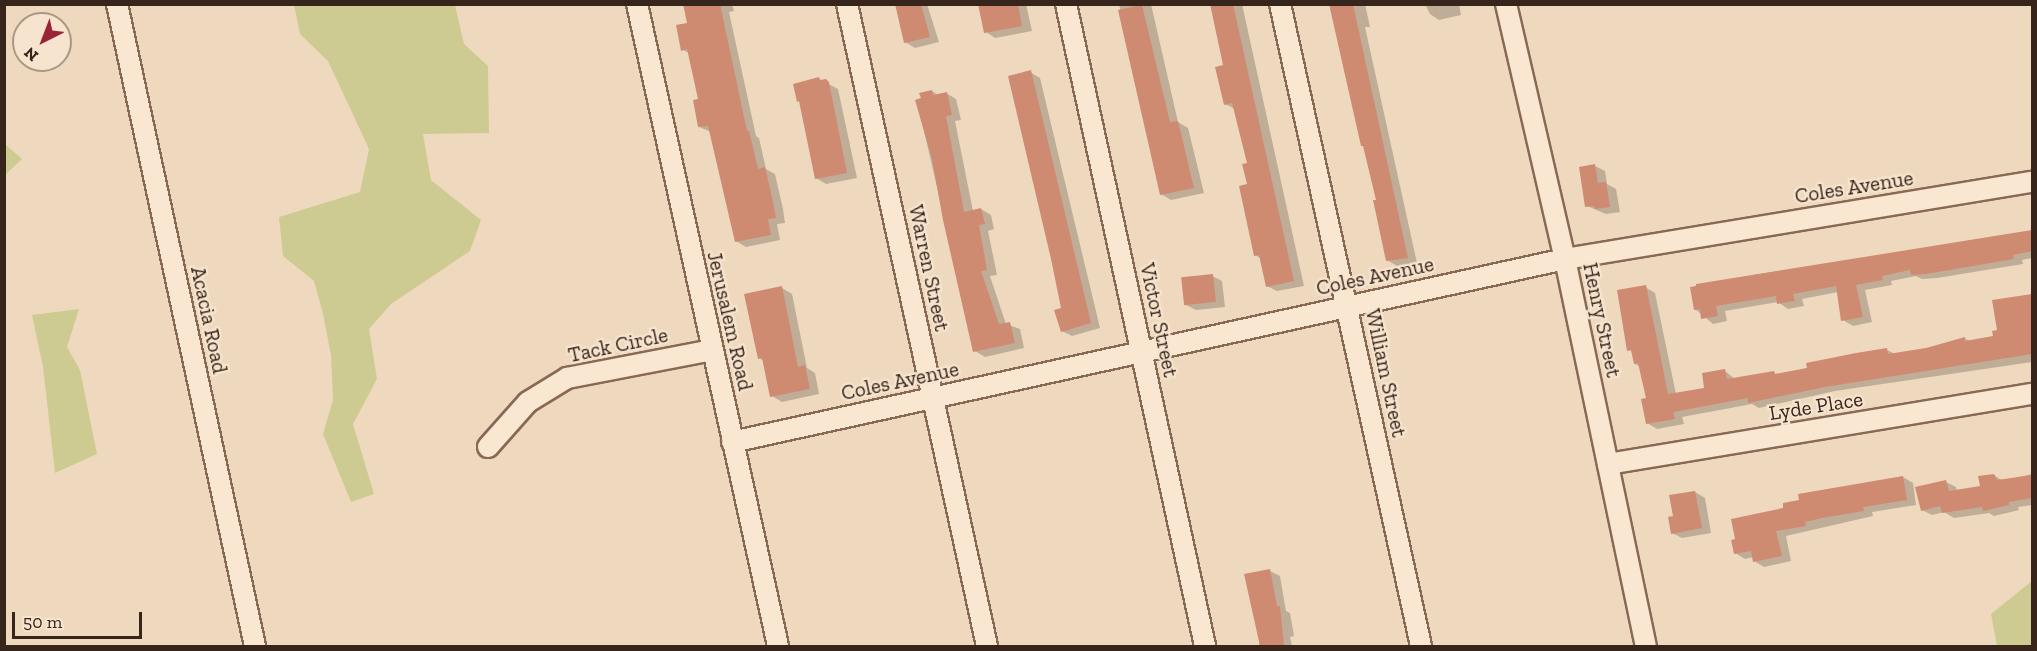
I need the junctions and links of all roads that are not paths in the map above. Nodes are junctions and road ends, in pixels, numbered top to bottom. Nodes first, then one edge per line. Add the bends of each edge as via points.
1 (117, 4) edge
2 (637, 4) edge
3 (847, 4) edge
4 (1066, 4) edge
5 (1281, 4) edge
6 (1506, 4) edge
7 (2032, 182) edge
8 (1565, 259) junction
9 (1347, 307) junction
10 (711, 350) junction
11 (1141, 352) junction
12 (2032, 394) edge
13 (933, 398) junction
14 (732, 442) junction
15 (488, 447) dead end
16 (1608, 464) junction
17 (255, 646) edge
18 (778, 646) edge
19 (987, 646) edge
20 (1204, 646) edge
21 (1421, 646) edge
22 (1646, 646) edge

1 - 17 street, Acacia Road
2 - 10 street, Jerusalem Road
3 - 13 street, Warren Street
4 - 11 street, Victor Street
5 - 9 street, William Street
6 - 8 street, Henry Street
7 - 8 street, Coles Avenue
8 - 9 street, Coles Avenue
8 - 16 street, Henry Street
9 - 11 street, Coles Avenue
9 - 21 street, William Street
10 - 14 street, Jerusalem Road
10 - 15 street, Tack Circle via 567,378 528,402
11 - 13 street, Coles Avenue
11 - 20 street, Victor Street
12 - 16 street, Lyde Place
13 - 14 street, Coles Avenue
13 - 19 street, Warren Street
14 - 18 street, Jerusalem Road
16 - 22 street, Henry Street

